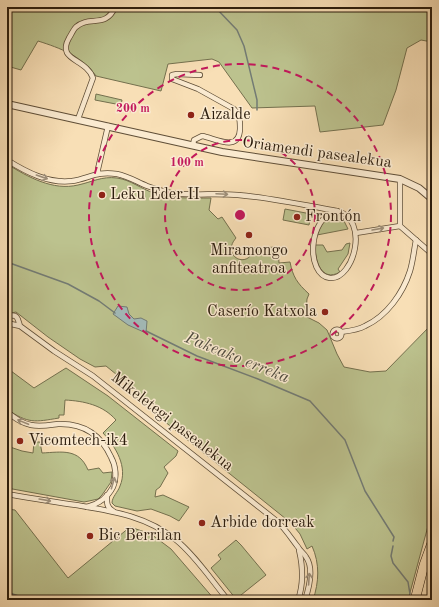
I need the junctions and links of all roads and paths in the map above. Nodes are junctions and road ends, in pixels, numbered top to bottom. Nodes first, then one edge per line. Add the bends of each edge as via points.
1 (115, 7) edge
2 (200, 75) dead end
3 (7, 104) edge
4 (78, 119) junction
5 (108, 126) junction
6 (193, 145) junction
7 (7, 160) edge
8 (98, 173) junction
9 (400, 179) junction
10 (432, 199) edge
11 (337, 211) junction
12 (400, 226) junction
13 (356, 233) junction
14 (416, 240) junction
15 (432, 254) edge
16 (20, 326) dead end
17 (341, 332) dead end
18 (7, 412) edge
19 (7, 494) edge
20 (107, 495) junction
21 (85, 507) junction
22 (118, 512) junction
23 (432, 543) edge
24 (298, 548) junction
25 (228, 600) edge
26 (298, 600) edge
27 (305, 600) edge
28 (415, 600) edge

1 - 4 street via 110,16 102,21 77,26 66,44 65,49 69,56 88,68 93,78
2 - 6 street, Oriamendi pasealekua via 177,74 172,75 172,79 198,89 234,109 239,114 240,132 239,138 235,141 220,142 202,136 194,140
3 - 4 street, Oriamendi pasealekua
4 - 5 street, Oriamendi pasealekua
5 - 6 street, Oriamendi pasealekua
5 - 8 street
6 - 9 street, Oriamendi pasealekua via 242,156
7 -> 8 street via 28,172 62,182
8 -> 11 street via 119,174 172,193 249,196
9 - 10 street, Oriamendi pasealekua via 419,188
9 - 12 street
11 - 13 street via 348,216
11 - 13 street via 324,218 314,236 314,259 324,276 338,276 348,267 353,255
13 -> 12 street
12 - 14 street
14 - 15 street
14 - 17 street via 410,270 394,302 382,316 365,327
16 - 24 street, Mikeletegi pasealekua via 93,376 278,522
20 -> 18 street via 115,481 115,469 109,451 100,439 91,432 72,425 33,425 19,421
19 -> 21 street
20 - 21 street
20 - 22 street via 107,506
21 - 22 street
22 - 25 street via 152,524 176,540
23 - 28 highway
24 - 26 street, Mikeletegi pasealekua via 303,575
27 -> 24 street, Mikeletegi pasealekua via 310,568 307,557

